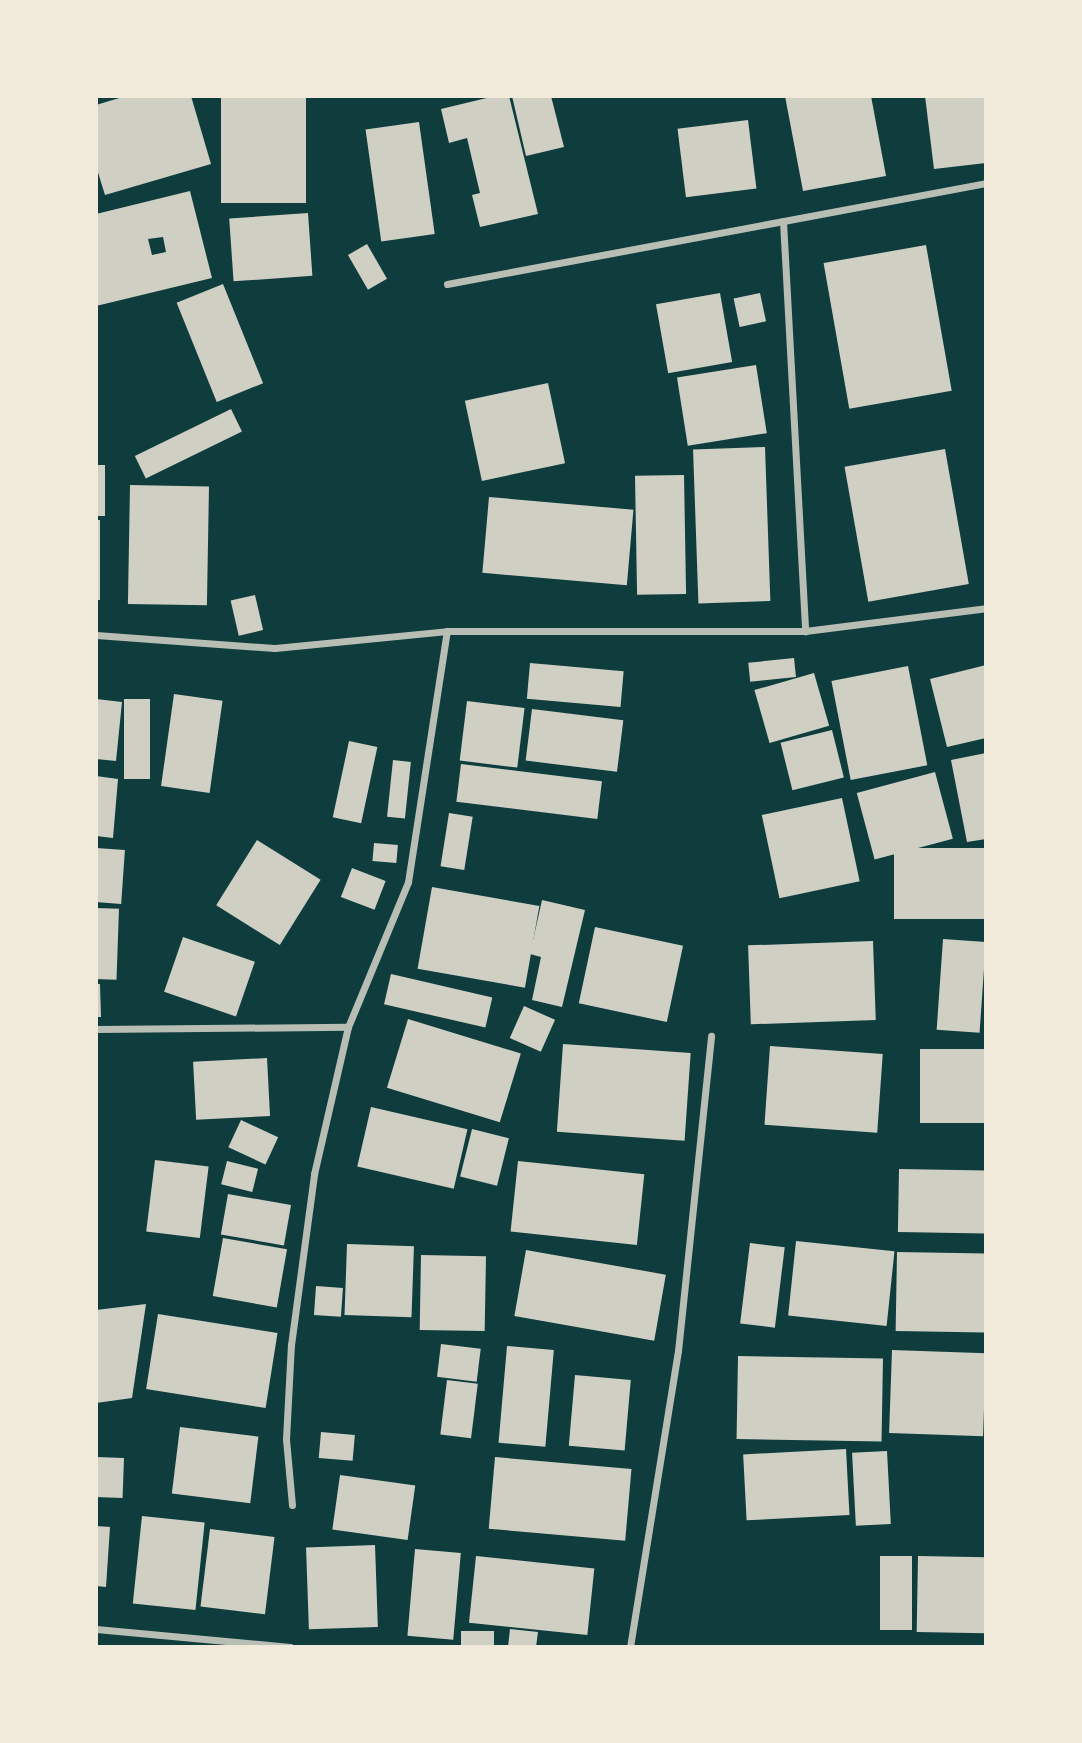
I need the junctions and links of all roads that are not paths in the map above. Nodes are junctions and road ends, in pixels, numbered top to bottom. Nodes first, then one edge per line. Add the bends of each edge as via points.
1 (986, 183) edge
2 (783, 221) junction
3 (447, 284) dead end
4 (986, 608) edge
5 (447, 631) junction
6 (805, 631) junction
7 (96, 635) edge
8 (348, 1027) junction
9 (96, 1029) edge
10 (711, 1036) dead end
11 (292, 1505) dead end
12 (96, 1629) edge
13 (237, 1644) edge
14 (290, 1647) edge
15 (630, 1647) edge

1 - 2 street
2 - 3 street
2 - 6 street
4 - 6 street
5 - 6 street
5 - 7 street via 275,648
5 - 8 street via 408,882
8 - 9 street
8 - 11 street via 313,1174 291,1345 285,1439
10 - 15 street via 678,1351
12 - 13 street
13 - 14 street

